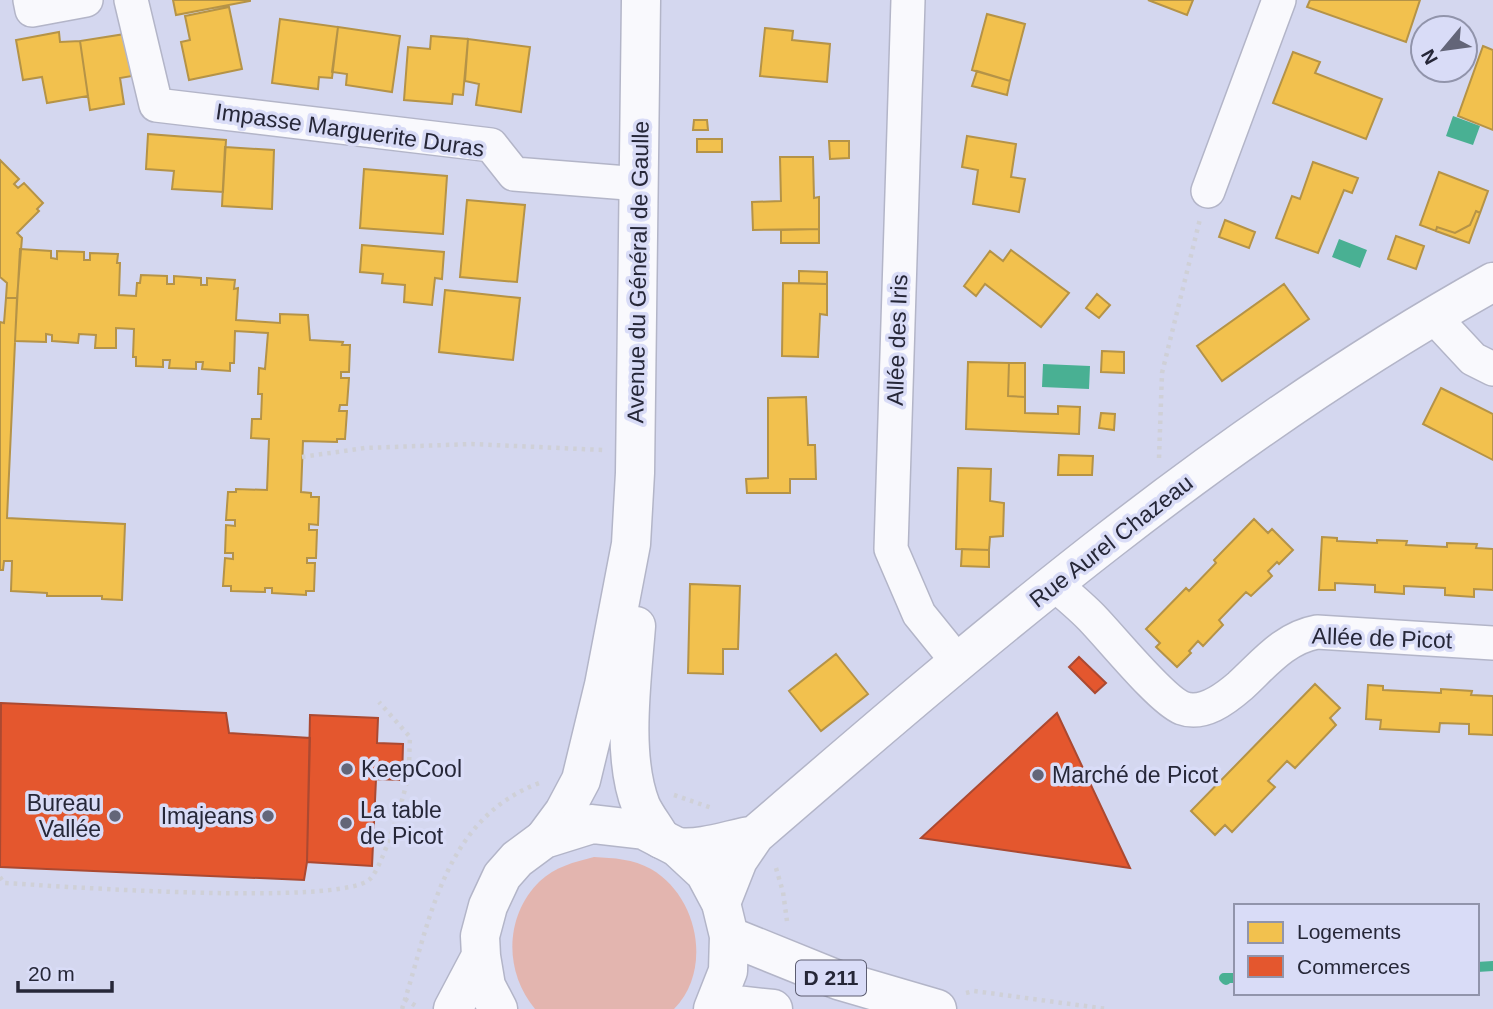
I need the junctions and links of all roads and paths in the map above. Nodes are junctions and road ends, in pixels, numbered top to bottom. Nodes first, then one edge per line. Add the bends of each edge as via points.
1 (30, 0) edge
2 (86, 0) edge
3 (131, 0) edge
4 (642, 0) edge
5 (908, 0) edge
6 (1279, 0) edge
7 (640, 184) junction
8 (1208, 191) joint
9 (1493, 282) edge
10 (1432, 316) junction
11 (1493, 369) edge
12 (635, 451) junction
13 (302, 457) dead end
14 (1157, 502) junction
15 (631, 544) junction
16 (1054, 584) junction
17 (1493, 643) edge
18 (957, 661) junction
19 (379, 702) dead end
20 (544, 781) dead end
21 (667, 792) dead end
22 (722, 810) dead end
23 (755, 835) junction
24 (544, 839) junction
25 (669, 843) junction
26 (0, 877) edge
27 (725, 920) junction
28 (481, 956) junction
29 (405, 999) junction
30 (951, 1001) edge
31 (715, 1006) edge
32 (402, 1009) edge
33 (421, 1009) edge
34 (453, 1009) edge
35 (498, 1009) edge
36 (773, 1009) edge
37 (1107, 1009) edge

1 - 2 street via 32,10
3 - 7 street, Impasse Marguerite Duras via 156,105 491,145 513,174
4 - 7 main road, Avenue du Général de Gaulle
5 - 18 street, Allée des Iris via 891,549 919,614
6 - 8 street
7 - 12 main road, Avenue du Général de Gaulle
8 - 14 path via 1162,373
9 - 10 main road, Rue Aurel Chazeau
10 - 11 street via 1473,359
10 - 14 main road, Rue Aurel Chazeau via 1328,381
12 - 13 path via 472,444 365,448
12 - 15 main road, Avenue du Général de Gaulle
14 - 16 main road, Rue Aurel Chazeau
15 - 24 main road, Avenue du Général de Gaulle via 581,780
15 - 25 main road, Avenue du Général de Gaulle via 638,588 629,732 642,808
16 - 17 street, Allée de Picot via 1182,708 1220,702 1300,635 1317,632
16 - 18 main road, Rue Aurel Chazeau
18 - 23 main road, Rue Aurel Chazeau
19 - 26 path via 410,737 408,779 378,867 369,880 354,887 249,894 4,883
20 - 29 path via 504,802 476,825 455,855 428,922
21 - 22 path
23 - 25 main road via 694,849
23 - 27 main road, Rue Aurel Chazeau via 738,860
24 - 25 main road via 592,824 644,830
24 - 28 main road via 502,876 480,936
25 - 27 main road via 705,873
27 - 30 main road, D 211 via 838,981
27 - 31 main road via 728,971
28 - 34 main road
28 - 35 main road via 486,986
29 - 32 path
29 - 33 path
30 - 37 path via 974,991
31 - 36 main road, D 211

